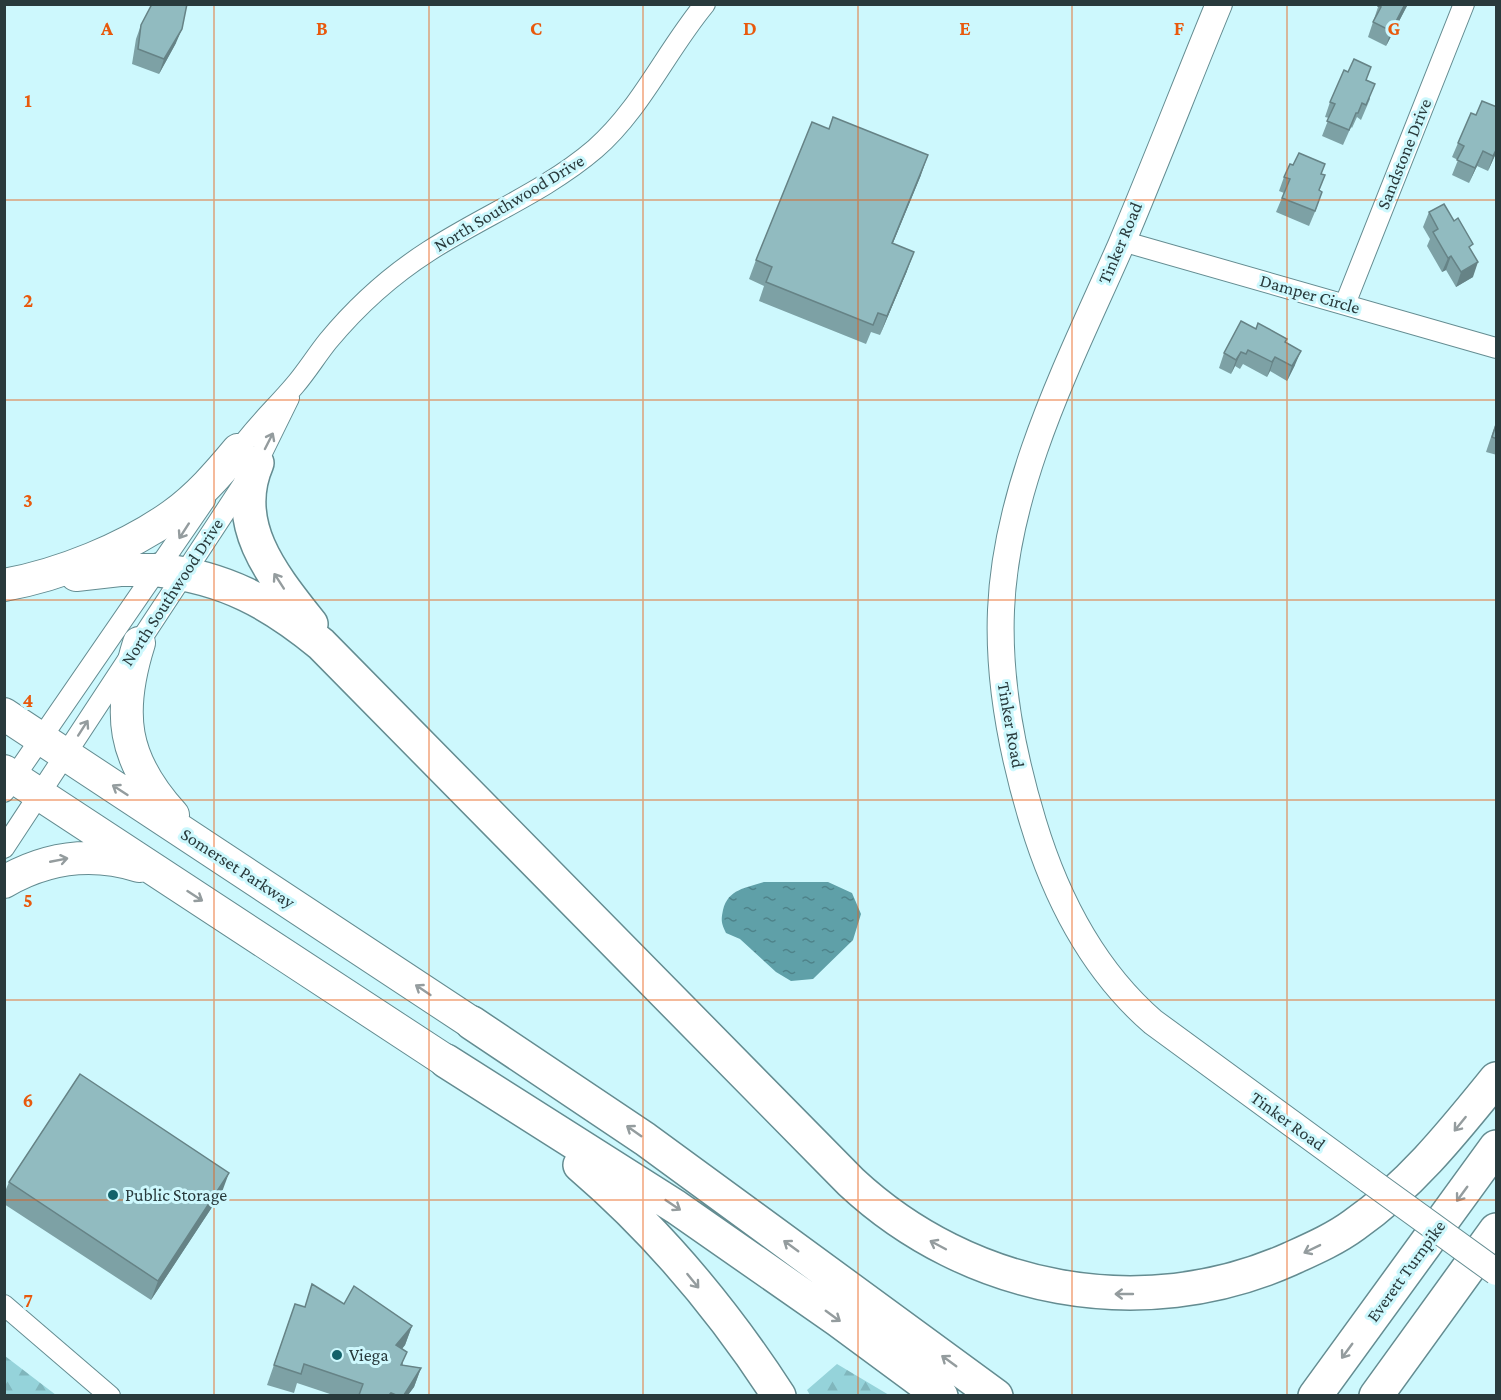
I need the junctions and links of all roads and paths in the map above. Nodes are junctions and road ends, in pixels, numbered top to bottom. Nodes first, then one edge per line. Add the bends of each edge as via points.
1 (705, 4) edge
2 (1219, 4) edge
3 (1464, 4) edge
4 (1122, 241) junction
5 (1345, 304) junction
6 (1497, 348) edge
7 (248, 457) junction
8 (172, 572) junction
9 (16, 583) edge
10 (139, 643) junction
11 (369, 691) junction
12 (4, 714) edge
13 (54, 746) junction
14 (8, 780) edge
15 (40, 795) junction
16 (4, 848) edge
17 (211, 850) junction
18 (163, 875) junction
19 (4, 882) edge
20 (472, 1023) joint
21 (446, 1061) junction
22 (1497, 1079) edge
23 (1497, 1147) edge
24 (1497, 1230) edge
25 (1497, 1272) edge
26 (4, 1305) edge
27 (1437, 1311) junction
28 (110, 1395) edge
29 (779, 1395) edge
30 (941, 1395) edge
31 (996, 1395) edge
32 (1315, 1395) edge
33 (1376, 1395) edge
34 (1384, 1395) edge

1 - 7 street, North Southwood Drive via 605,140 560,175 451,237 385,282 337,330 295,385 273,435
2 - 4 street, Tinker Road
3 - 5 street, Sandstone Drive
4 - 5 street, Damper Circle
4 - 25 street, Tinker Road, bridge via 1037,445 1004,573 1004,687 1015,759 1041,848 1067,911 1094,957 1129,1000 1187,1047
5 - 6 street, Damper Circle
7 - 8 street, North Southwood Drive
7 -> 8 street, North Southwood Drive
7 - 9 main road via 155,526 96,556
11 -> 7 highway via 285,591 260,549 250,523
8 - 9 main road via 108,571
8 - 10 street, North Southwood Drive
8 - 11 highway via 221,583 266,604 321,644
8 - 13 street, North Southwood Drive
13 -> 10 street, North Southwood Drive
10 - 17 main road via 127,710 134,758 164,804
22 -> 11 highway via 1435,1153 1380,1206 1327,1242 1263,1271 1202,1287 1127,1294 1070,1290 996,1271 918,1234 862,1193
12 - 13 main road, Somerset Parkway
13 - 14 street
13 - 15 street, North Southwood Drive
17 -> 13 main road, Somerset Parkway
14 - 15 main road
15 - 16 street, North Southwood Drive
15 - 18 main road
20 -> 17 main road, Somerset Parkway
19 -> 18 main road via 38,866 76,857 117,860
18 -> 21 main road
31 -> 20 highway via 636,1133
21 -> 29 highway via 541,1132 640,1220 711,1303
21 -> 30 highway via 685,1213
23 -> 32 highway, Everett Turnpike
24 - 27 highway
26 - 28 street
27 - 33 highway
27 - 34 highway

